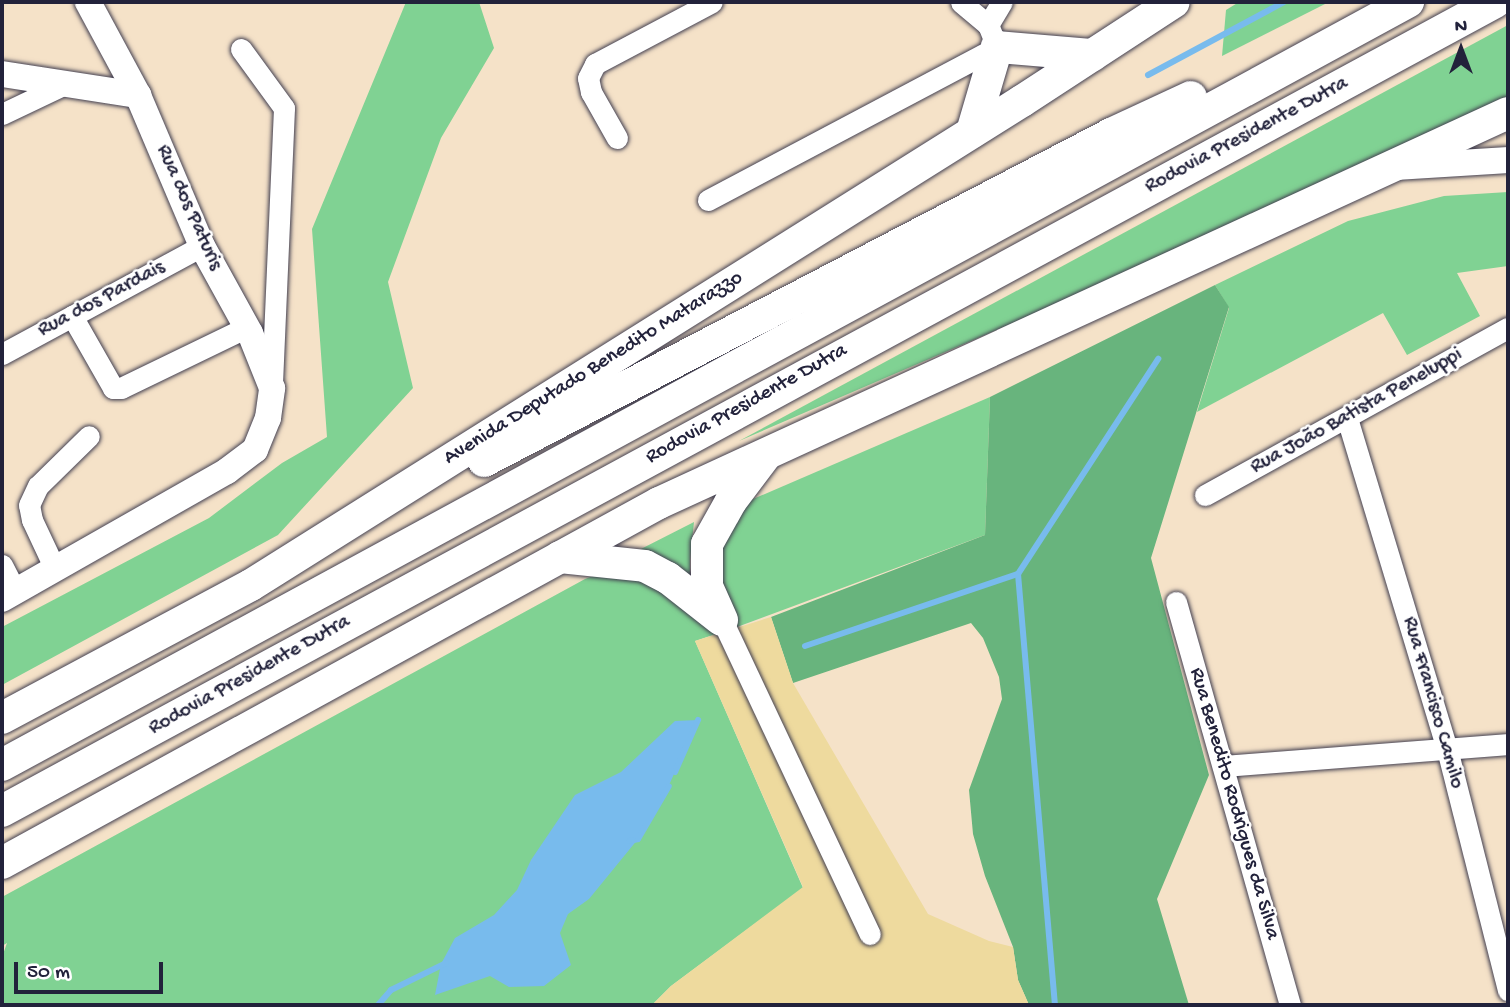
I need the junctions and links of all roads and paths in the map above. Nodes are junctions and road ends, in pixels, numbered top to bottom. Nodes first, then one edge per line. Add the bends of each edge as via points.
1 (88, 2) edge
2 (712, 2) edge
3 (961, 2) edge
4 (1002, 2) edge
5 (1174, 2) edge
6 (1399, 2) edge
7 (1408, 2) edge
8 (1495, 2) edge
9 (993, 36) junction
10 (241, 49) dead end
11 (1093, 55) junction
12 (2, 74) edge
13 (62, 85) junction
14 (138, 95) junction
15 (1508, 113) edge
16 (2, 114) edge
17 (972, 132) junction
18 (617, 138) dead end
19 (1508, 160) edge
20 (1395, 167) junction
21 (708, 200) dead end
22 (202, 246) junction
23 (72, 316) junction
24 (247, 327) junction
25 (1508, 328) edge
26 (2, 354) edge
27 (272, 388) junction
28 (1347, 418) junction
29 (89, 436) dead end
30 (768, 452) junction
31 (1205, 495) dead end
32 (560, 557) junction
33 (2, 565) edge
34 (55, 569) junction
35 (251, 585) junction
36 (9, 595) edge
37 (1176, 602) dead end
38 (727, 631) junction
39 (2, 718) edge
40 (1508, 744) edge
41 (1447, 749) junction
42 (2, 765) edge
43 (1224, 766) junction
44 (2, 811) edge
45 (2, 863) edge
46 (870, 934) dead end
47 (1508, 990) edge
48 (1290, 1005) edge

1 - 14 main road, Rua dos Paturis
2 - 18 street via 595,64 587,78 591,92
3 - 9 street
4 - 9 street
5 - 11 highway, Avenida Deputado Benedito Matarazzo
6 - 35 highway via 1111,134
7 - 42 highway, Rodovia Presidente Dutra
8 - 44 highway, Rodovia Presidente Dutra
9 - 11 highway
9 - 17 highway
9 - 21 street
10 - 27 street via 285,108
11 - 17 highway, Avenida Deputado Benedito Matarazzo
12 - 13 main road
13 - 14 main road
13 - 16 street
14 - 22 main road, Rua dos Paturis
15 - 20 highway
17 - 35 highway, Avenida Deputado Benedito Matarazzo
19 - 20 main road
20 - 30 highway
22 - 23 street, Rua dos Pardais
22 - 24 main road, Rua dos Paturis
23 - 24 street via 113,388
23 - 26 street, Rua dos Pardais
24 - 27 main road, Rua dos Paturis
25 - 28 street, Rua João Batista Peneluppi
27 - 34 main road, Rua dos Paturis via 268,418 255,450 227,471
28 - 31 street, Rua João Batista Peneluppi
28 - 41 street, Rua Francisco Camilo
29 - 34 street via 38,486 29,505
30 - 32 highway via 659,503
30 - 38 highway via 736,493 708,544 707,586
32 - 38 highway via 645,566 668,578
32 - 45 highway
33 - 36 street
34 - 36 main road
35 - 39 highway, Avenida Deputado Benedito Matarazzo
37 - 43 street, Rua Benedito Rodrigues da Silva
38 - 46 street
40 - 41 street
41 - 43 street
41 - 47 street, Rua Francisco Camilo
43 - 48 street, Rua Benedito Rodrigues da Silva

